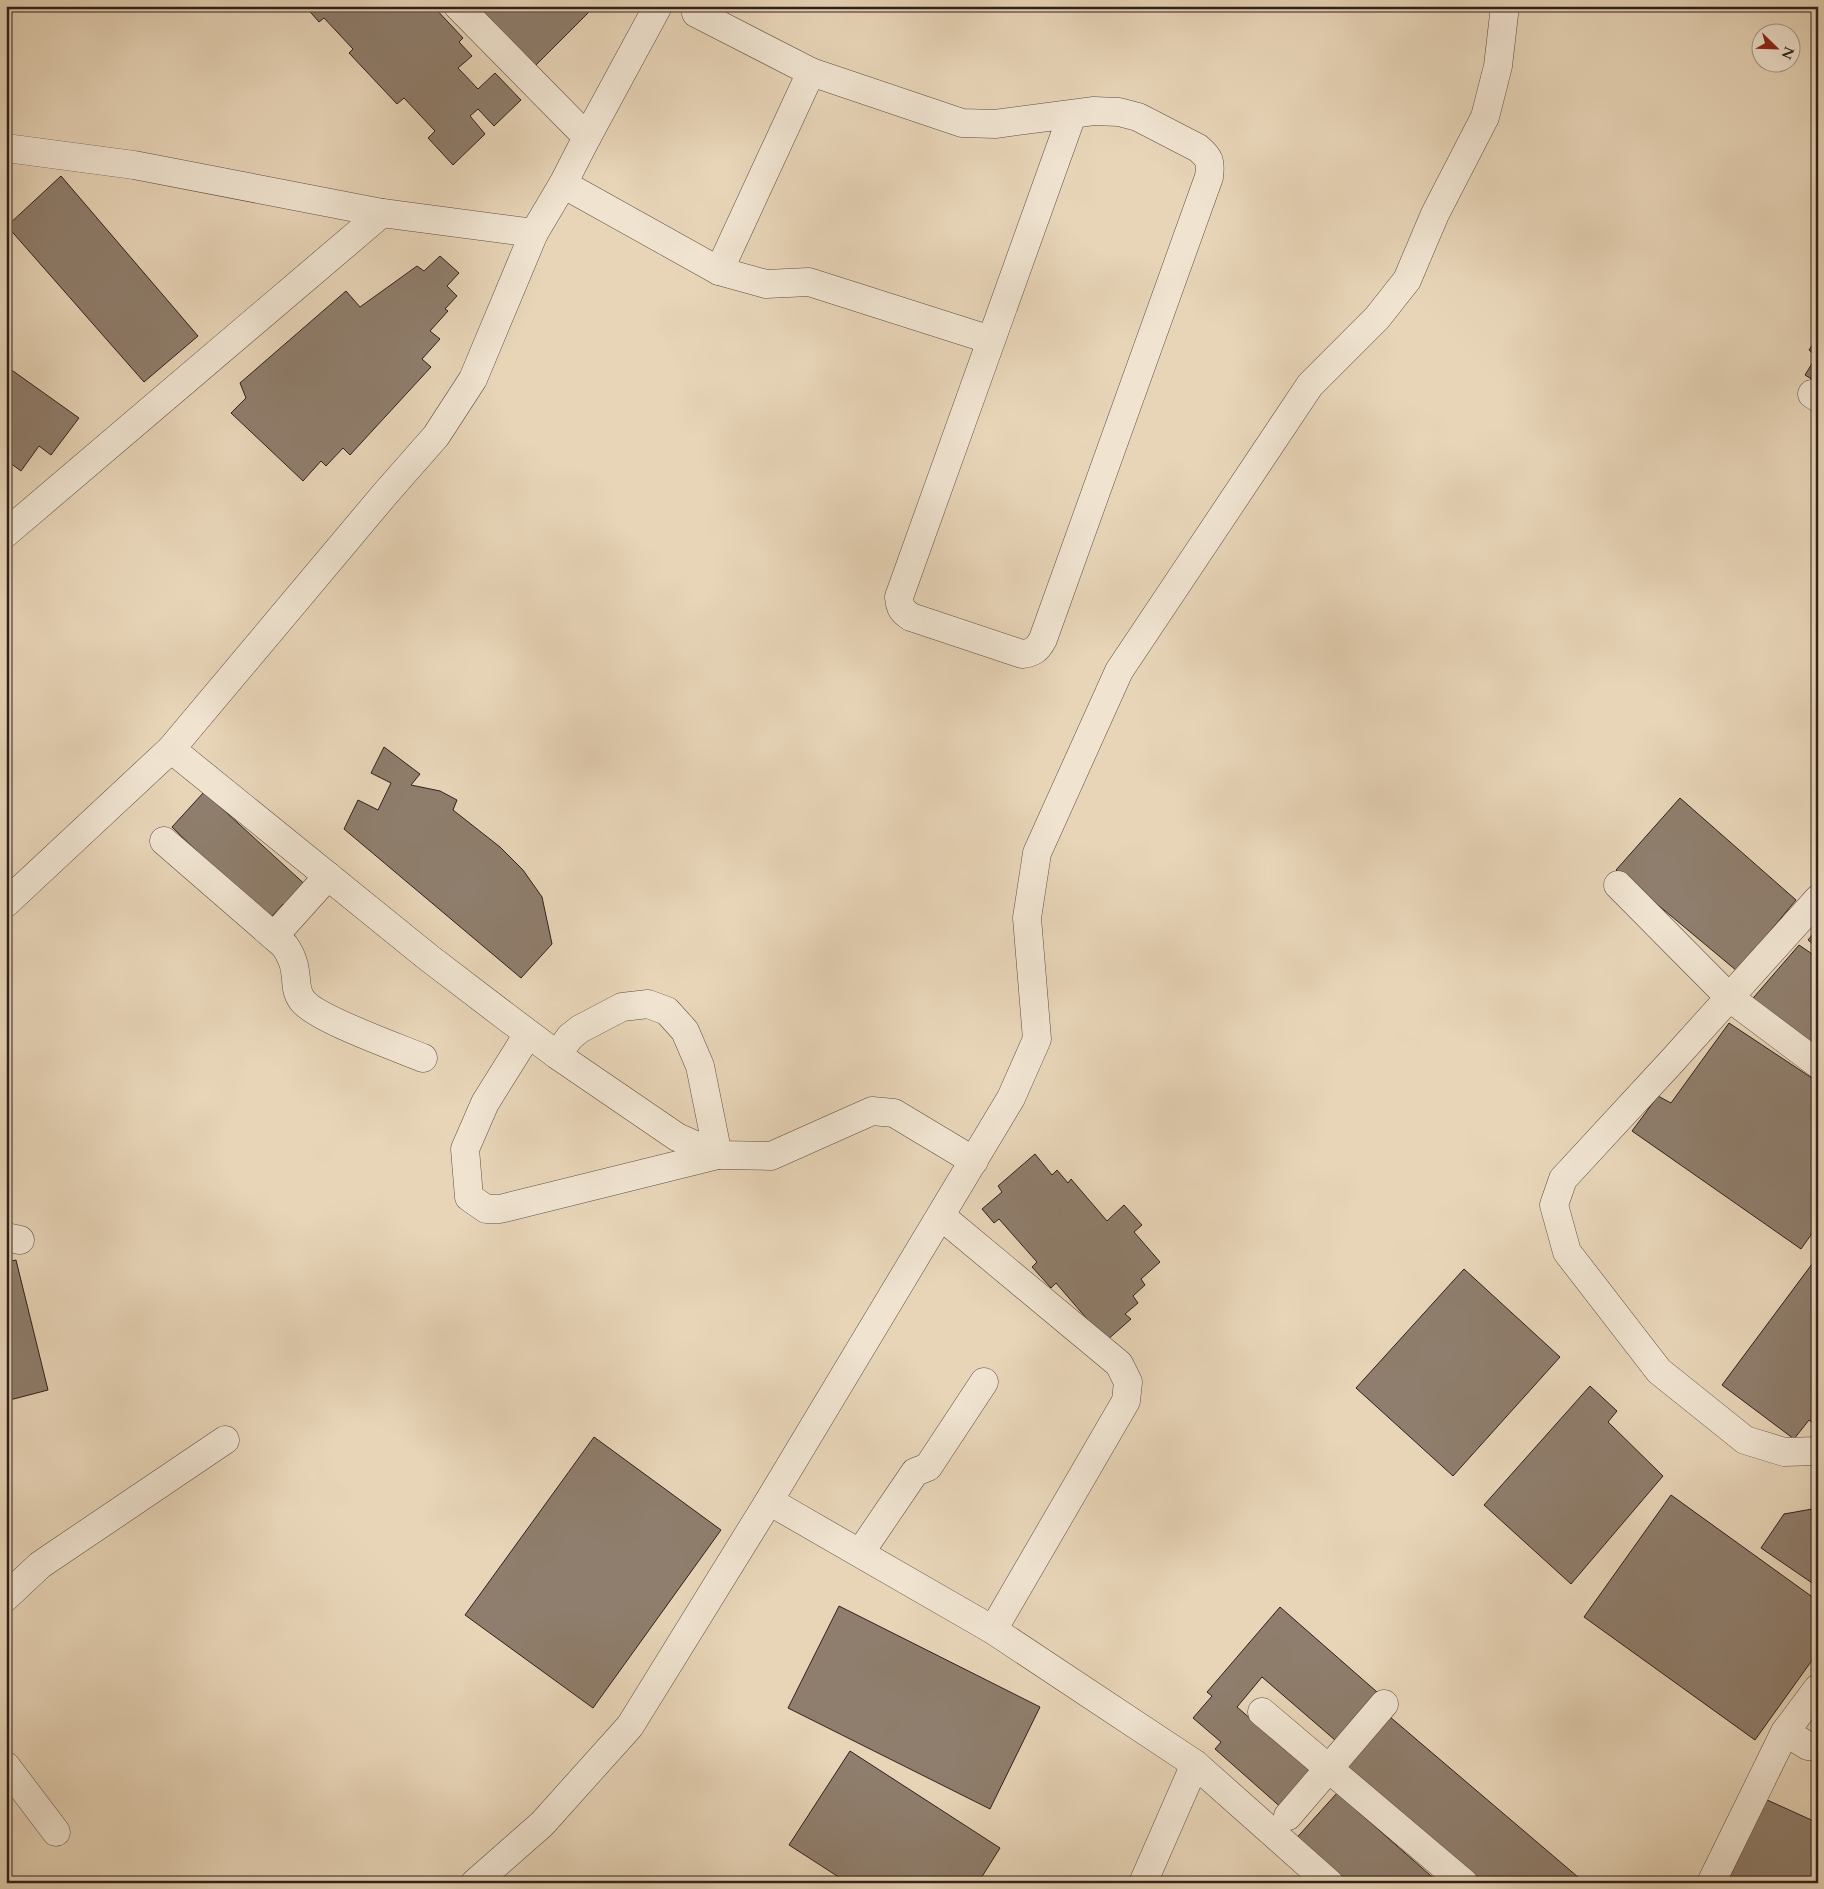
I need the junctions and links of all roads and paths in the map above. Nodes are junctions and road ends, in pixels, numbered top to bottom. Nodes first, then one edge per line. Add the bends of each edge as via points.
1 (458, 6) edge
2 (658, 6) edge
3 (1505, 6) edge
4 (696, 13) dead end
5 (811, 72) junction
6 (1072, 115) junction
7 (586, 137) junction
8 (6, 148) edge
9 (563, 184) junction
10 (382, 213) junction
11 (534, 233) junction
12 (719, 271) junction
13 (991, 340) junction
14 (6, 533) edge
15 (171, 749) junction
16 (164, 841) dead end
17 (328, 876) junction
18 (1618, 885) dead end
19 (1818, 899) edge
20 (6, 903) edge
21 (274, 936) junction
22 (1730, 998) junction
23 (528, 1034) junction
24 (557, 1055) junction
25 (423, 1058) dead end
26 (1818, 1064) edge
27 (718, 1155) junction
28 (974, 1161) junction
29 (941, 1216) junction
30 (984, 1382) dead end
31 (225, 1440) dead end
32 (1818, 1451) edge
33 (769, 1501) junction
34 (868, 1558) junction
35 (6, 1597) edge
36 (993, 1630) junction
37 (1818, 1688) edge
38 (1384, 1704) dead end
39 (1262, 1712) dead end
40 (1786, 1732) junction
41 (1818, 1747) edge
42 (1195, 1764) junction
43 (6, 1766) edge
44 (1328, 1768) junction
45 (1288, 1816) dead end
46 (56, 1832) dead end
47 (1149, 1881) edge
48 (475, 1883) edge
49 (1329, 1883) edge
50 (1464, 1883) edge
51 (1711, 1883) edge

1 - 7 street
2 - 7 street
3 - 28 street via 1498,66 1485,117 1435,214 1407,280 1377,318 1310,385 1118,671 1038,853 1026,918 1037,1039 1011,1098
4 - 5 street
5 - 6 street via 962,123 995,124
5 - 12 street
6 - 13 street
6 - 13 street via 1094,111 1138,117 1198,148 1211,163 1209,177 1043,639 1031,653 1022,654 911,617 899,606 899,597
7 - 9 street
8 - 10 street via 134,165
9 - 11 street
9 - 12 street
10 - 11 street
10 - 14 street
11 - 15 street via 473,379 436,436
12 - 13 street via 766,284 809,282
15 - 17 street
15 - 20 street
16 - 21 street
17 - 21 street
17 - 23 street
18 - 22 street
19 - 22 street
21 - 25 street via 292,957 297,993 303,1002 324,1017
22 - 26 street
22 - 32 street via 1563,1179 1554,1205 1567,1252 1659,1371 1744,1440 1784,1452
23 - 24 street
23 - 27 street via 485,1103 465,1149 468,1197 486,1209 500,1209
24 - 27 street via 677,1137
24 - 27 street via 580,1029 622,1007 648,1004 667,1011 685,1031 700,1066
27 - 28 street via 771,1156 872,1110 894,1113
28 - 29 street
29 - 33 street
29 - 36 street via 1119,1364 1128,1382 1126,1401
30 - 34 street via 928,1467 928,1480
31 - 35 street via 40,1565
33 - 34 street
33 - 48 street via 630,1726 542,1824
34 - 36 street
36 - 42 street
37 - 40 street
38 - 44 street
39 - 44 street
40 - 41 street via 1808,1746
40 - 51 street
42 - 47 street
42 - 49 street
43 - 46 street
44 - 45 street
44 - 50 street

